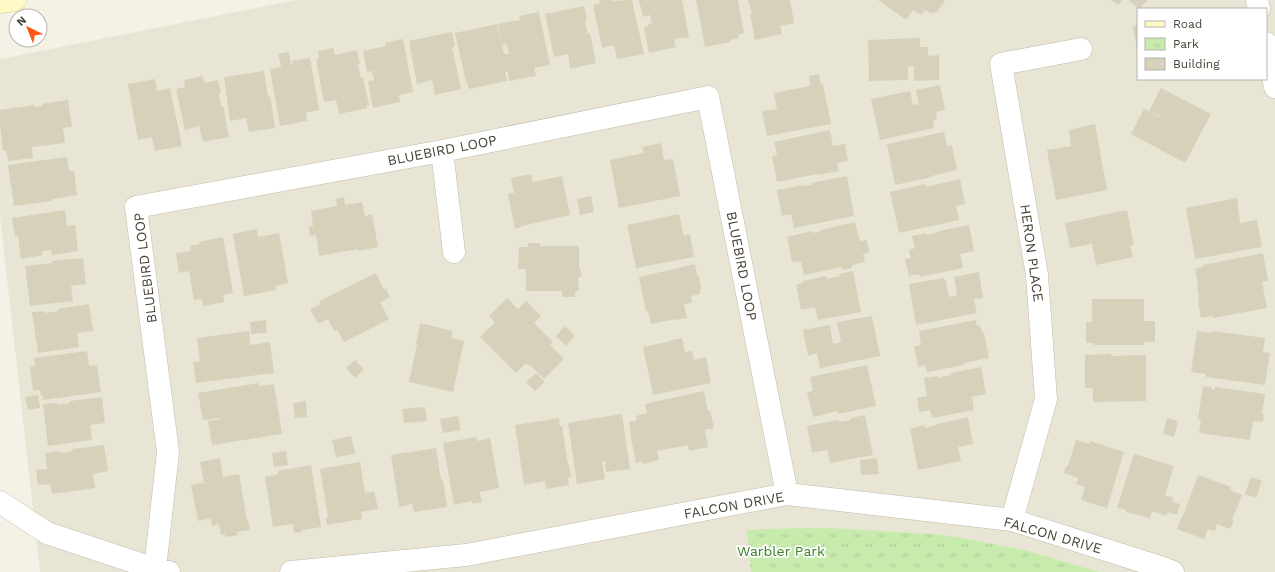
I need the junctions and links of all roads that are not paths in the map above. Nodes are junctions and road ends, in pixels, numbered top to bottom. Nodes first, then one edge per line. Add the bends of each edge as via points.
1 (15, 0) edge
2 (0, 2) edge
3 (1267, 48) edge
4 (1081, 49) dead end
5 (1275, 87) edge
6 (442, 151) junction
7 (454, 252) dead end
8 (787, 494) junction
9 (0, 502) edge
10 (1012, 520) junction
11 (468, 564) edge
12 (162, 571) edge
13 (291, 572) edge
14 (1173, 572) edge

1 - 2 main road
3 - 5 street
4 - 10 street, HERON PLACE via 1001,64 1037,275 1046,399
6 - 7 street
6 - 8 street, BLUEBIRD LOOP via 708,96
6 - 12 street, BLUEBIRD LOOP via 136,207 168,452
8 - 10 street, FALCON DRIVE
8 - 11 street, FALCON DRIVE
9 - 12 street via 47,533
10 - 14 street, FALCON DRIVE
11 - 13 street, FALCON DRIVE

